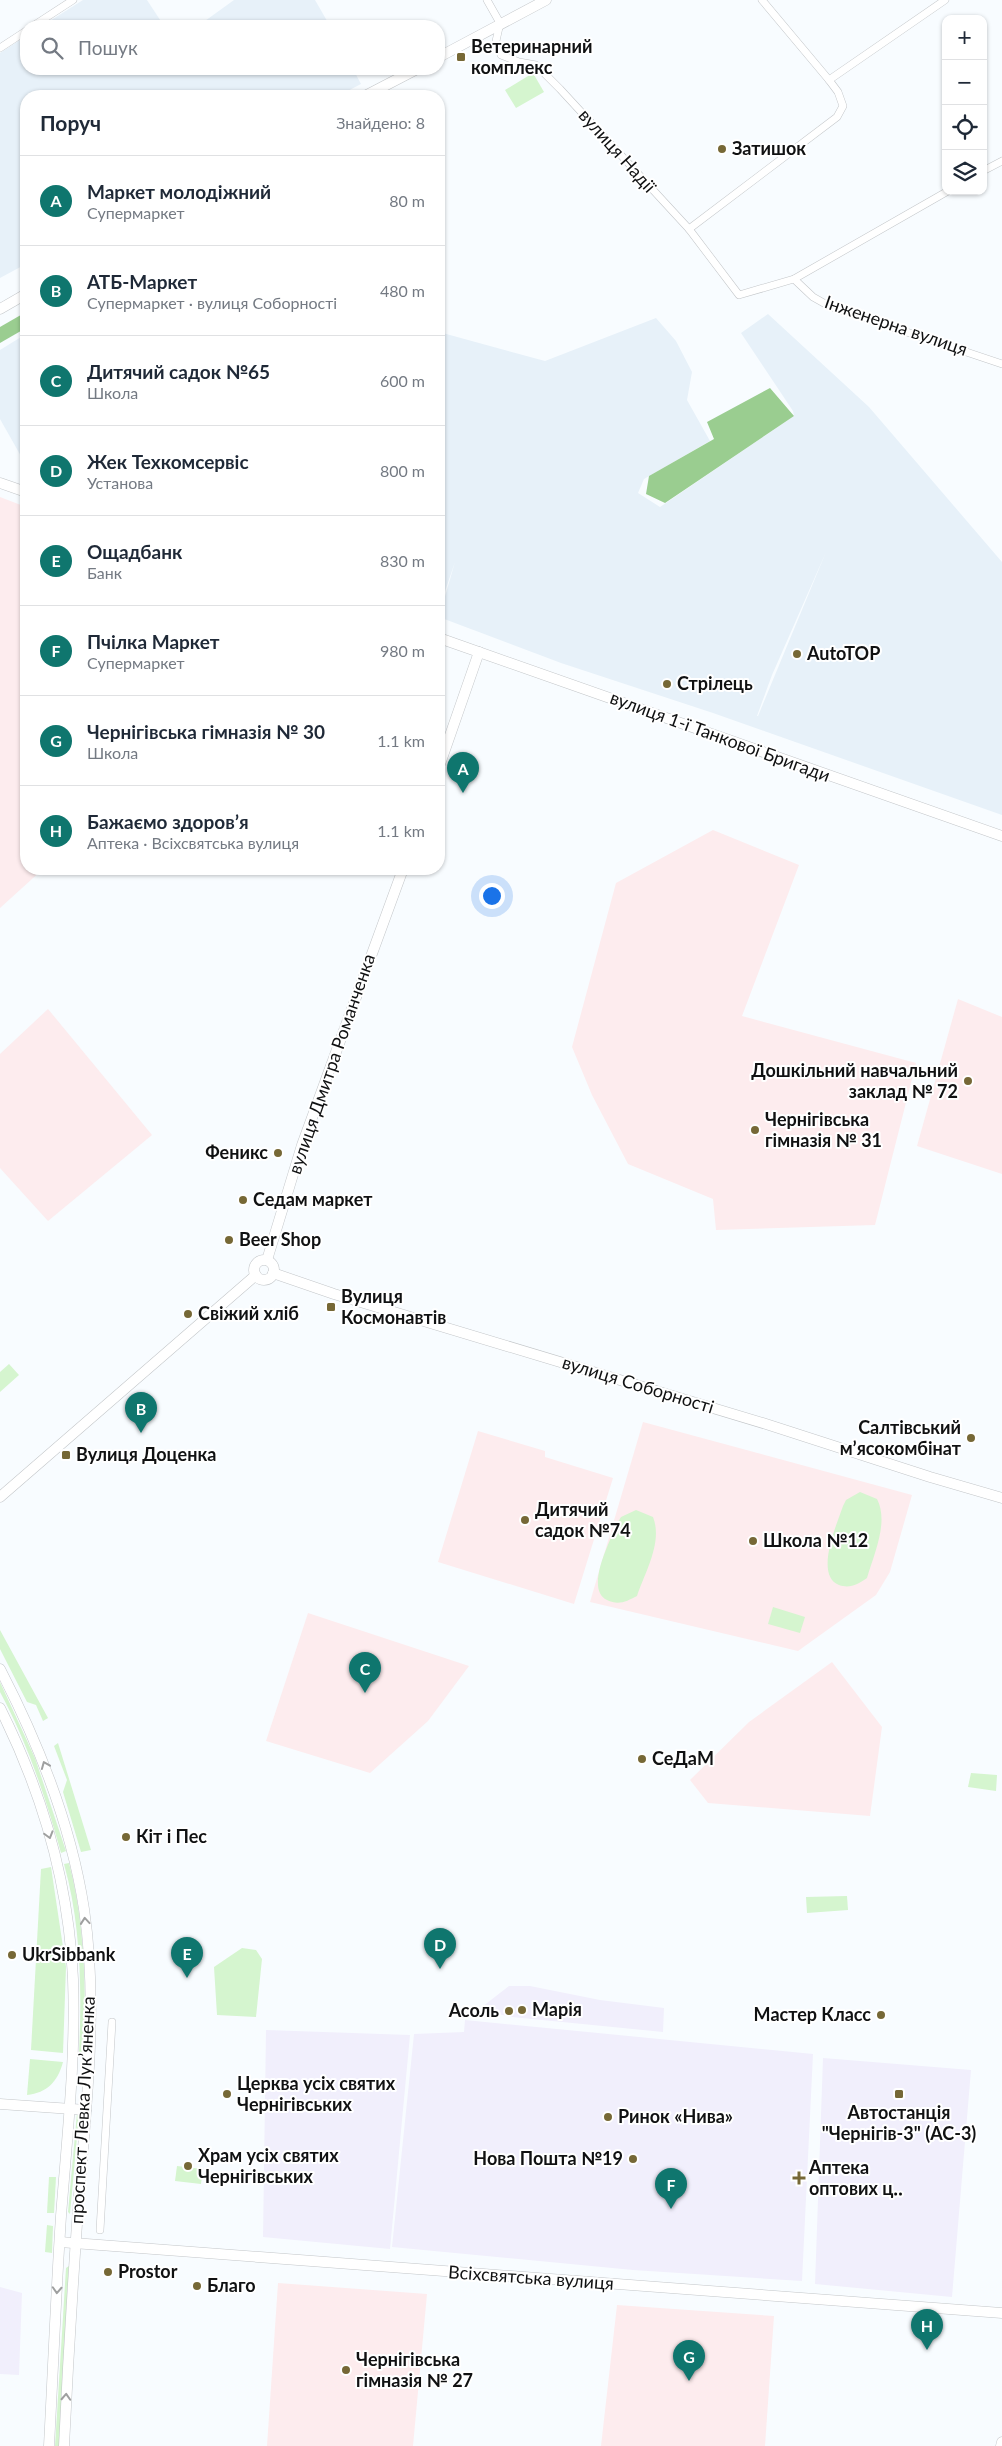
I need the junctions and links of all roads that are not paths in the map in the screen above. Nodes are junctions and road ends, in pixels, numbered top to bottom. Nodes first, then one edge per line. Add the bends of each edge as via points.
1 (73, 0) edge
2 (487, 0) edge
3 (546, 0) edge
4 (762, 0) edge
5 (945, 0) edge
6 (42, 20) edge
7 (500, 24) junction
8 (20, 35) edge
9 (0, 48) edge
10 (445, 54) edge
11 (406, 75) edge
12 (829, 80) junction
13 (377, 90) edge
14 (1002, 161) edge
15 (987, 169) edge
16 (942, 194) edge
17 (689, 229) junction
18 (794, 279) junction
19 (20, 298) edge
20 (0, 310) edge
21 (1002, 364) edge
22 (0, 483) edge
23 (20, 490) edge
24 (445, 640) edge
25 (479, 652) junction
26 (445, 751) edge
27 (1002, 836) edge
28 (401, 875) edge
29 (267, 1260) junction
30 (273, 1273) junction
31 (256, 1275) junction
32 (0, 1497) edge
33 (1002, 1498) edge
34 (0, 1669) edge
35 (0, 1708) edge
36 (112, 2022) dead end
37 (0, 2104) edge
38 (69, 2109) junction
39 (86, 2110) junction
40 (100, 2230) dead end
41 (60, 2242) junction
42 (76, 2244) junction
43 (1002, 2313) edge
44 (1002, 2442) edge
45 (49, 2446) edge
46 (64, 2446) edge
47 (1001, 2446) edge

1 - 6 street
2 - 7 street
3 - 7 street
4 - 12 street
5 - 12 street
7 - 10 street
7 - 17 street, вулиця Надії via 496,41 501,55 536,65
8 - 9 street
11 - 13 street
12 - 17 street via 843,106 837,118
14 - 15 street
16 - 18 street
17 - 18 street, вулиця Надії via 739,295
18 - 21 street, Інженерна вулиця via 813,297 829,306
19 - 20 street
22 - 23 street
24 - 25 street, вулиця 1-ї Танкової Бригади
25 - 26 street
25 - 27 street, вулиця 1-ї Танкової Бригади
28 - 29 street, вулиця Дмитра Романченка via 302,1145
29 - 30 street via 274,1267
29 - 31 street via 256,1263
30 - 31 street, вулиця Соборності via 264,1280
30 - 33 street, вулиця Соборності
31 - 32 street
39 -> 34 street, проспект Левка Лукʼяненка via 88,1950 74,1857 50,1778
35 -> 38 street, проспект Левка Лукʼяненка via 47,1825 64,1896 73,1978
36 - 40 street via 111,2107
37 - 38 street
38 - 39 street
38 - 41 street, проспект Левка Лукʼяненка
39 - 42 street, проспект Левка Лукʼяненка
41 - 42 street, Всіхсвятська вулиця
41 -> 45 street, проспект Левка Лукʼяненка
42 - 43 street, Всіхсвятська вулиця
46 -> 42 street, проспект Левка Лукʼяненка
44 - 47 street

